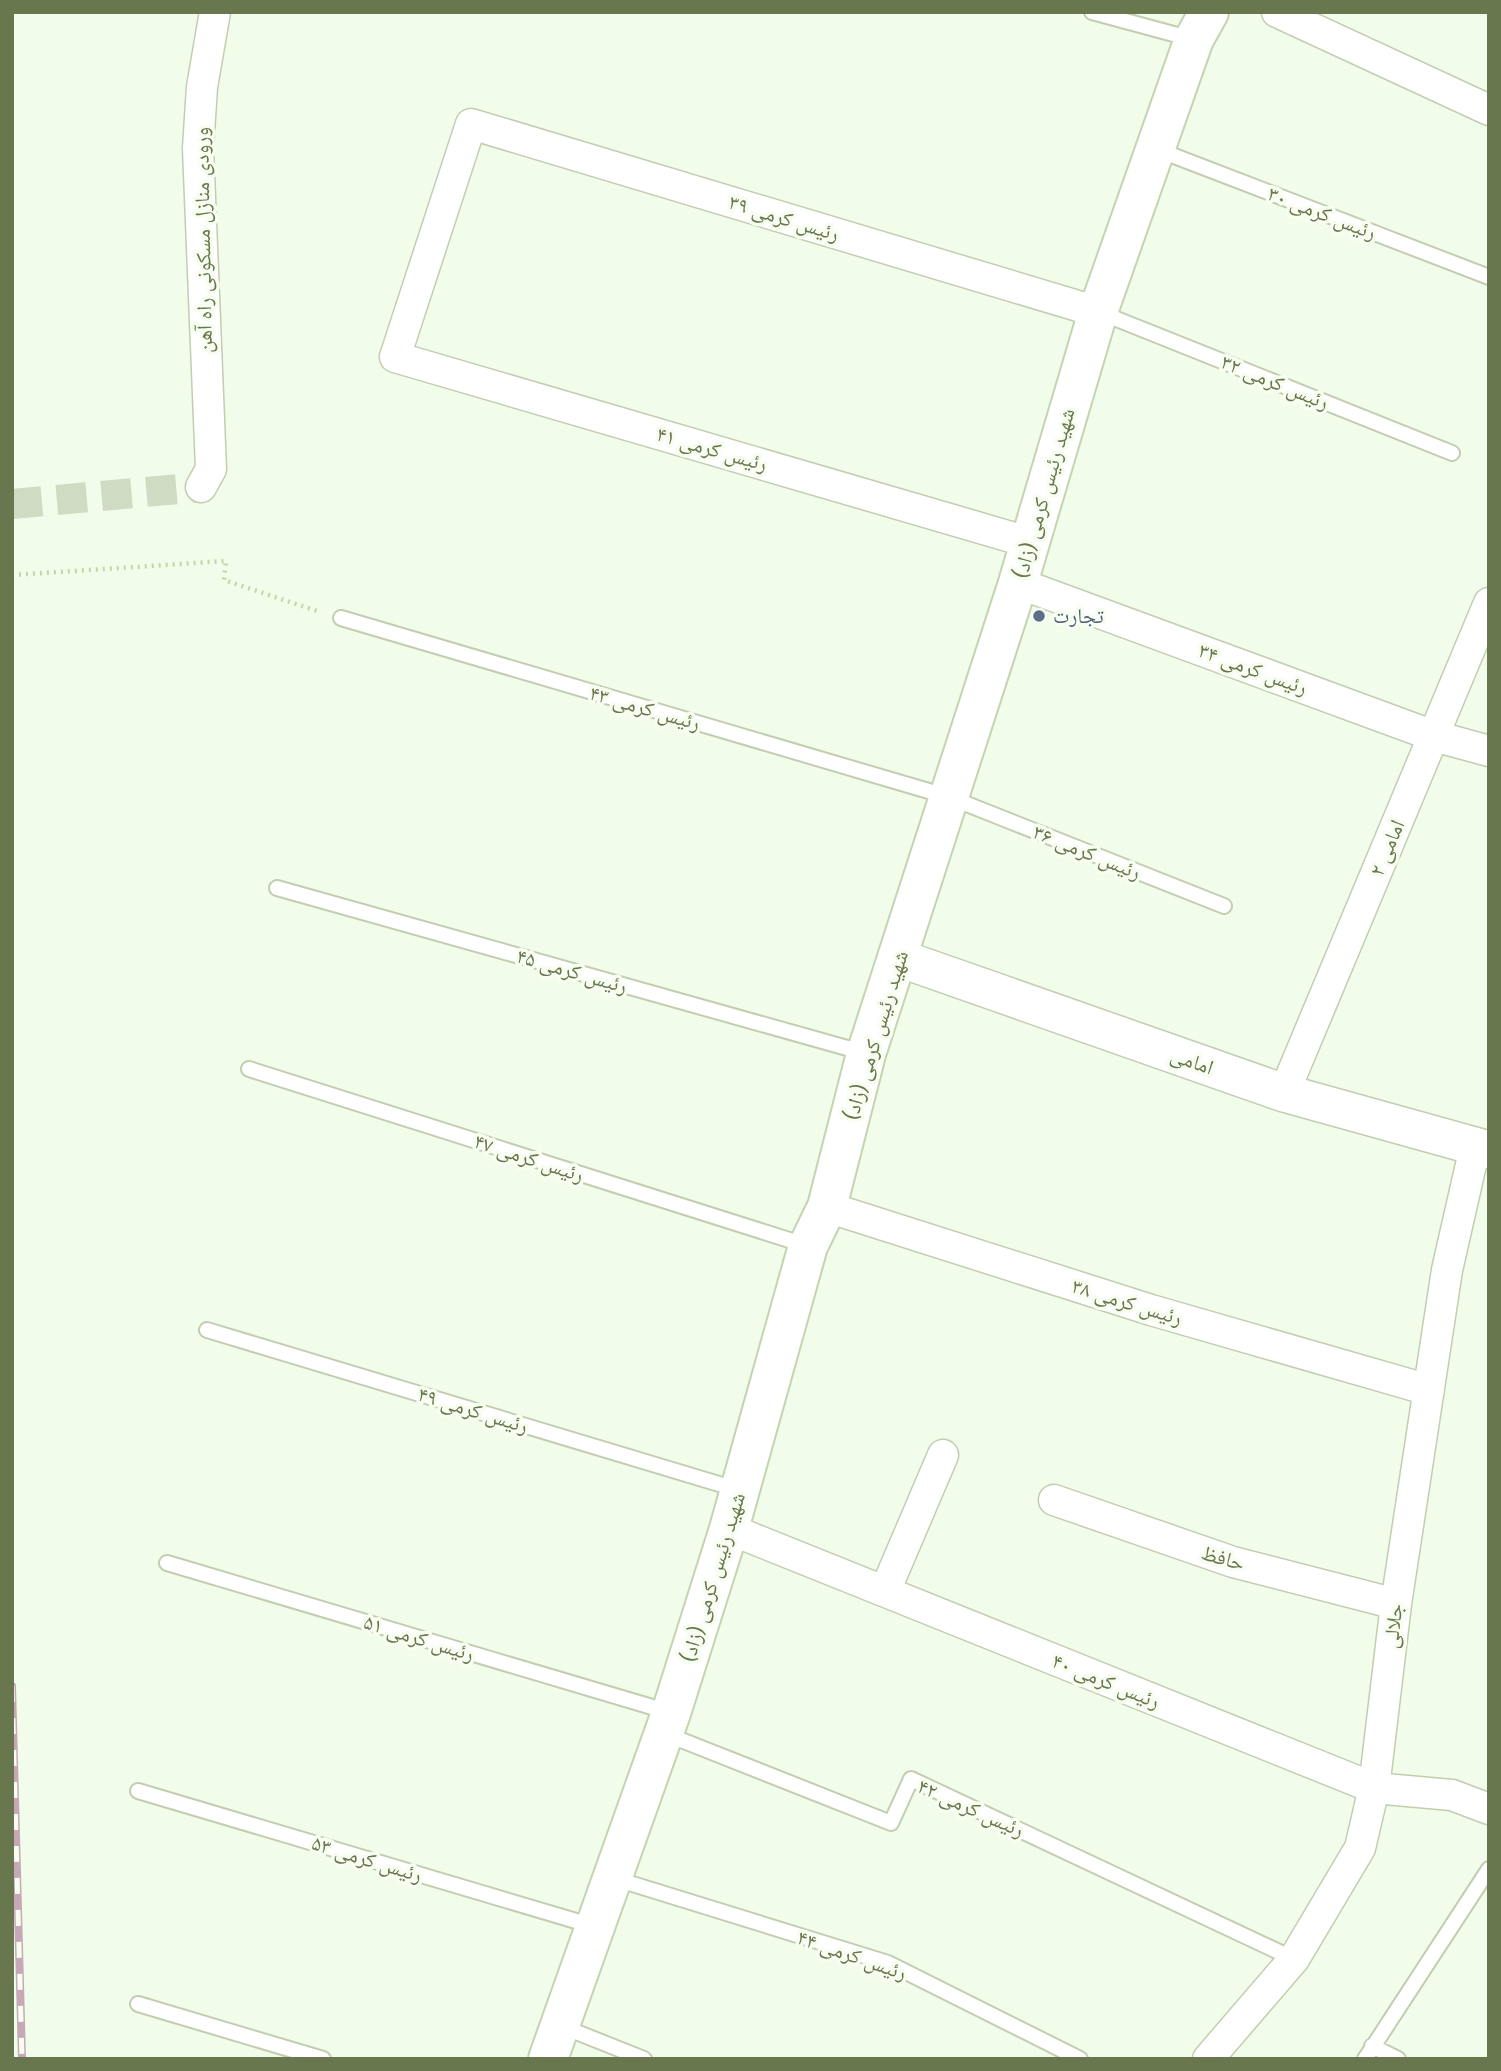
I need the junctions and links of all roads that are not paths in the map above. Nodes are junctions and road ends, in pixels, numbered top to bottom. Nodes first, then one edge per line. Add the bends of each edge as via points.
1 (215, 12) edge
2 (1092, 12) edge
3 (1277, 12) edge
4 (1201, 26) edge
5 (1489, 110) edge
6 (1155, 149) junction
7 (1489, 277) edge
8 (1098, 312) junction
9 (395, 357) joint
10 (1452, 453) dead end
11 (206, 478) dead end
12 (1028, 542) junction
13 (1018, 583) junction
14 (1489, 603) edge
15 (341, 618) road end
16 (1434, 736) junction
17 (1489, 751) edge
18 (949, 797) junction
19 (276, 888) dead end
20 (1224, 906) dead end
21 (899, 958) junction
22 (866, 1054) junction
23 (249, 1069) dead end
24 (1284, 1093) junction
25 (1482, 1148) edge
26 (827, 1207) junction
27 (808, 1246) junction
28 (207, 1330) dead end
29 (1429, 1390) junction
30 (943, 1455) dead end
31 (740, 1490) junction
32 (1054, 1500) dead end
33 (729, 1529) junction
34 (167, 1563) dead end
35 (885, 1591) junction
36 (1396, 1604) junction
37 (668, 1723) junction
38 (1374, 1788) junction
39 (138, 1791) dead end
40 (1489, 1809) edge
41 (1489, 1869) edge
42 (613, 1878) junction
43 (596, 1927) junction
44 (1294, 1959) junction
45 (138, 2004) dead end
46 (553, 2042) edge
47 (1368, 2053) edge
48 (323, 2059) edge
49 (644, 2059) edge
50 (1080, 2059) edge
51 (1208, 2059) edge
52 (1398, 2059) edge

1 - 11 street, ورودی منازل مسکونی راه آهن via 202,87 198,148
2 - 4 lane
3 - 5 street
4 - 6 main road, شهید رئیس کرمی (زاد)
6 - 7 lane, رئیس کرمی ۳۰
6 - 8 main road, شهید رئیس کرمی (زاد)
8 - 9 street, رئیس کرمی ۳۹ via 471,124
8 - 10 lane, رئیس کرمی ۳۲
8 - 12 main road, شهید رئیس کرمی (زاد)
9 - 12 street, رئیس کرمی ۴۱
12 - 13 main road, شهید رئیس کرمی (زاد)
13 - 16 street, رئیس کرمی ۳۴
13 - 18 main road, شهید رئیس کرمی (زاد)
14 - 16 street, امامی ۲
15 - 18 lane, رئیس کرمی ۴۳
16 - 17 street, رئیس کرمی ۳۴
16 - 24 street, امامی ۲
18 - 20 lane, رئیس کرمی ۳۶
18 - 21 main road, شهید رئیس کرمی (زاد)
19 - 22 lane, رئیس کرمی ۴۵
21 - 22 main road, شهید رئیس کرمی (زاد)
21 - 24 street, امامی
22 - 26 main road, شهید رئیس کرمی (زاد)
23 - 27 lane, رئیس کرمی ۴۷
24 - 25 street, امامی
25 - 29 street, جلالی via 1447,1270
26 - 27 main road, شهید رئیس کرمی (زاد)
26 - 29 street, رئیس کرمی ۳۸ via 1151,1310
27 - 31 main road, شهید رئیس کرمی (زاد)
28 - 31 lane, رئیس کرمی ۴۹
29 - 36 street, جلالی
30 - 35 street
31 - 33 main road, شهید رئیس کرمی (زاد)
32 - 36 street, حافظ via 1233,1562
33 - 35 street, رئیس کرمی ۴۰
33 - 37 main road, شهید رئیس کرمی (زاد)
34 - 37 lane, رئیس کرمی ۵۱
35 - 38 street, رئیس کرمی ۴۰
36 - 38 street, جلالی
37 - 42 main road, شهید رئیس کرمی (زاد)
37 - 44 lane, رئیس کرمی ۴۲ via 891,1823 911,1779
38 - 40 street, رئیس کرمی ۴۰ via 1452,1795
38 - 44 street, جلالی via 1360,1848
39 - 43 lane, رئیس کرمی ۵۳
41 - 47 lane
42 - 43 main road, شهید رئیس کرمی (زاد)
42 - 50 lane, رئیس کرمی ۴۴ via 888,1963
43 - 46 main road, شهید رئیس کرمی (زاد)
44 - 51 street, جلالی
45 - 48 lane
46 - 49 lane
47 - 52 lane

